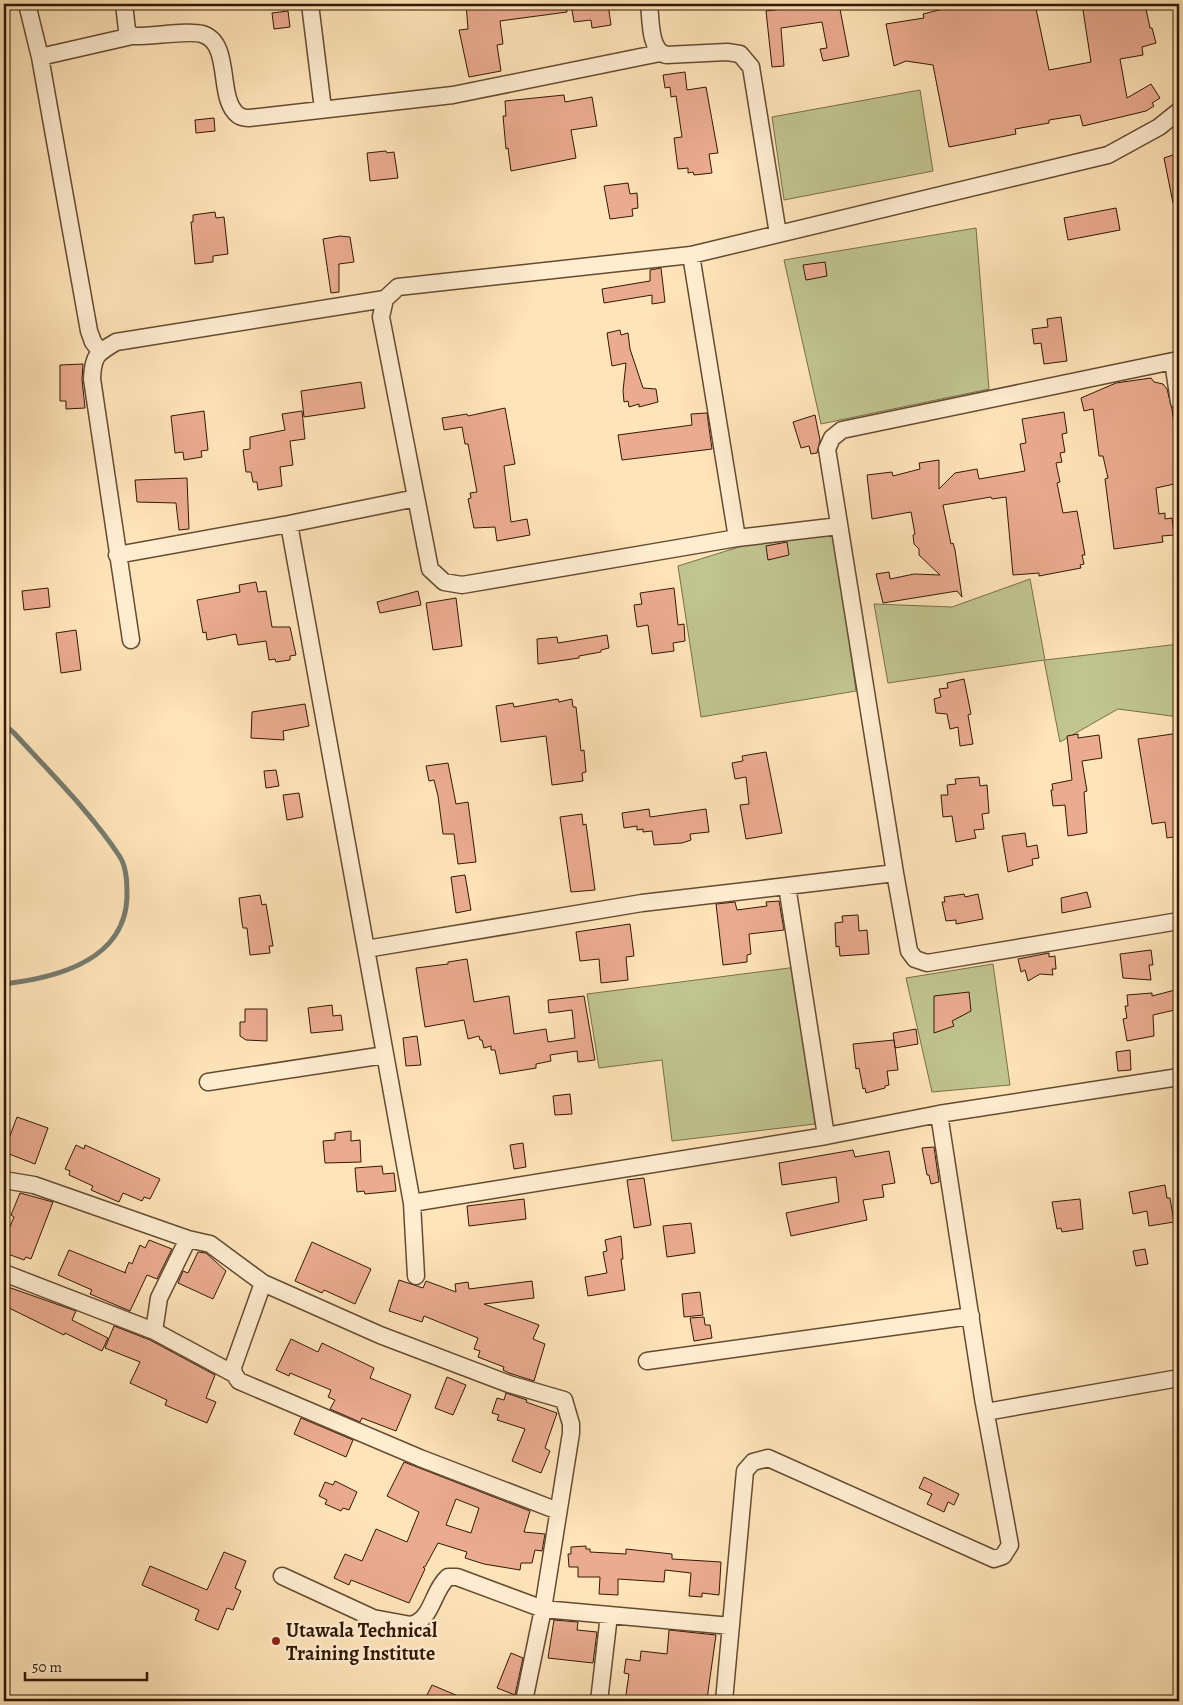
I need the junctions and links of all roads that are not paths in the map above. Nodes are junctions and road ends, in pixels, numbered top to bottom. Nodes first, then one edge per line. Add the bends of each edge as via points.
1 (27, 4) edge
2 (124, 4) edge
3 (310, 4) edge
4 (649, 4) edge
5 (132, 36) junction
6 (660, 53) junction
7 (40, 57) junction
8 (323, 109) junction
9 (1179, 111) edge
10 (778, 234) junction
11 (690, 254) junction
12 (385, 299) junction
13 (100, 351) junction
14 (1176, 361) edge
15 (1179, 402) edge
16 (416, 498) junction
17 (289, 524) junction
18 (839, 526) junction
19 (737, 538) junction
20 (118, 555) junction
21 (131, 640) dead end
22 (894, 873) junction
23 (787, 886) junction
24 (1179, 921) edge
25 (366, 948) junction
26 (386, 1055) junction
27 (1179, 1077) edge
28 (208, 1082) dead end
29 (939, 1114) junction
30 (826, 1136) junction
31 (4, 1180) edge
32 (412, 1202) junction
33 (188, 1239) junction
34 (4, 1272) edge
35 (416, 1276) dead end
36 (263, 1283) junction
37 (971, 1316) junction
38 (154, 1331) junction
39 (647, 1361) dead end
40 (234, 1374) junction
41 (1179, 1378) edge
42 (986, 1412) junction
43 (558, 1511) junction
44 (282, 1576) dead end
45 (543, 1609) junction
46 (610, 1615) junction
47 (731, 1626) junction
48 (524, 1701) edge
49 (599, 1701) edge
50 (724, 1701) edge

1 - 7 street
2 - 5 street via 127,30
3 - 8 street
4 - 6 street via 655,46
5 - 7 street
5 - 8 street via 200,33 211,38 218,49 230,104 238,116 249,118
6 - 8 street via 453,95
6 - 10 street via 727,52 740,54 752,67
7 - 13 street via 89,331
9 - 10 street via 1160,127 1108,155
10 - 11 street
11 - 12 street via 398,287
11 - 19 street
12 - 13 street via 116,342
12 - 16 street via 381,317
13 - 20 street via 93,361 92,380
14 - 15 street
14 - 18 street via 842,430 832,438 827,449
16 - 17 street
16 - 19 street via 430,569 444,582 462,585
17 - 20 street
17 - 25 street
18 - 19 street
18 - 22 street
20 - 21 street
22 - 23 street
22 - 24 street via 909,951 915,959 927,963
23 - 25 street via 642,903
23 - 30 street
25 - 26 street
26 - 28 street
26 - 32 street
27 - 29 street
29 - 30 street
29 - 37 street
30 - 32 street
31 - 33 street via 34,1185
32 - 35 street
33 - 36 street via 210,1244
33 - 38 street via 159,1298
34 - 38 street
36 - 40 street via 233,1367
36 - 43 street via 380,1335 510,1384 564,1400 571,1433
37 - 39 street
37 - 42 street
38 - 40 street
40 - 43 street via 239,1381 411,1454
41 - 42 street
42 - 47 street via 1010,1545 1003,1556 994,1559 768,1458 753,1462 745,1471
43 - 45 street
44 - 45 street via 373,1618 411,1625 425,1618 442,1582 448,1577 457,1577
45 - 46 street
45 - 48 street
46 - 47 street
46 - 49 street
47 - 50 street

